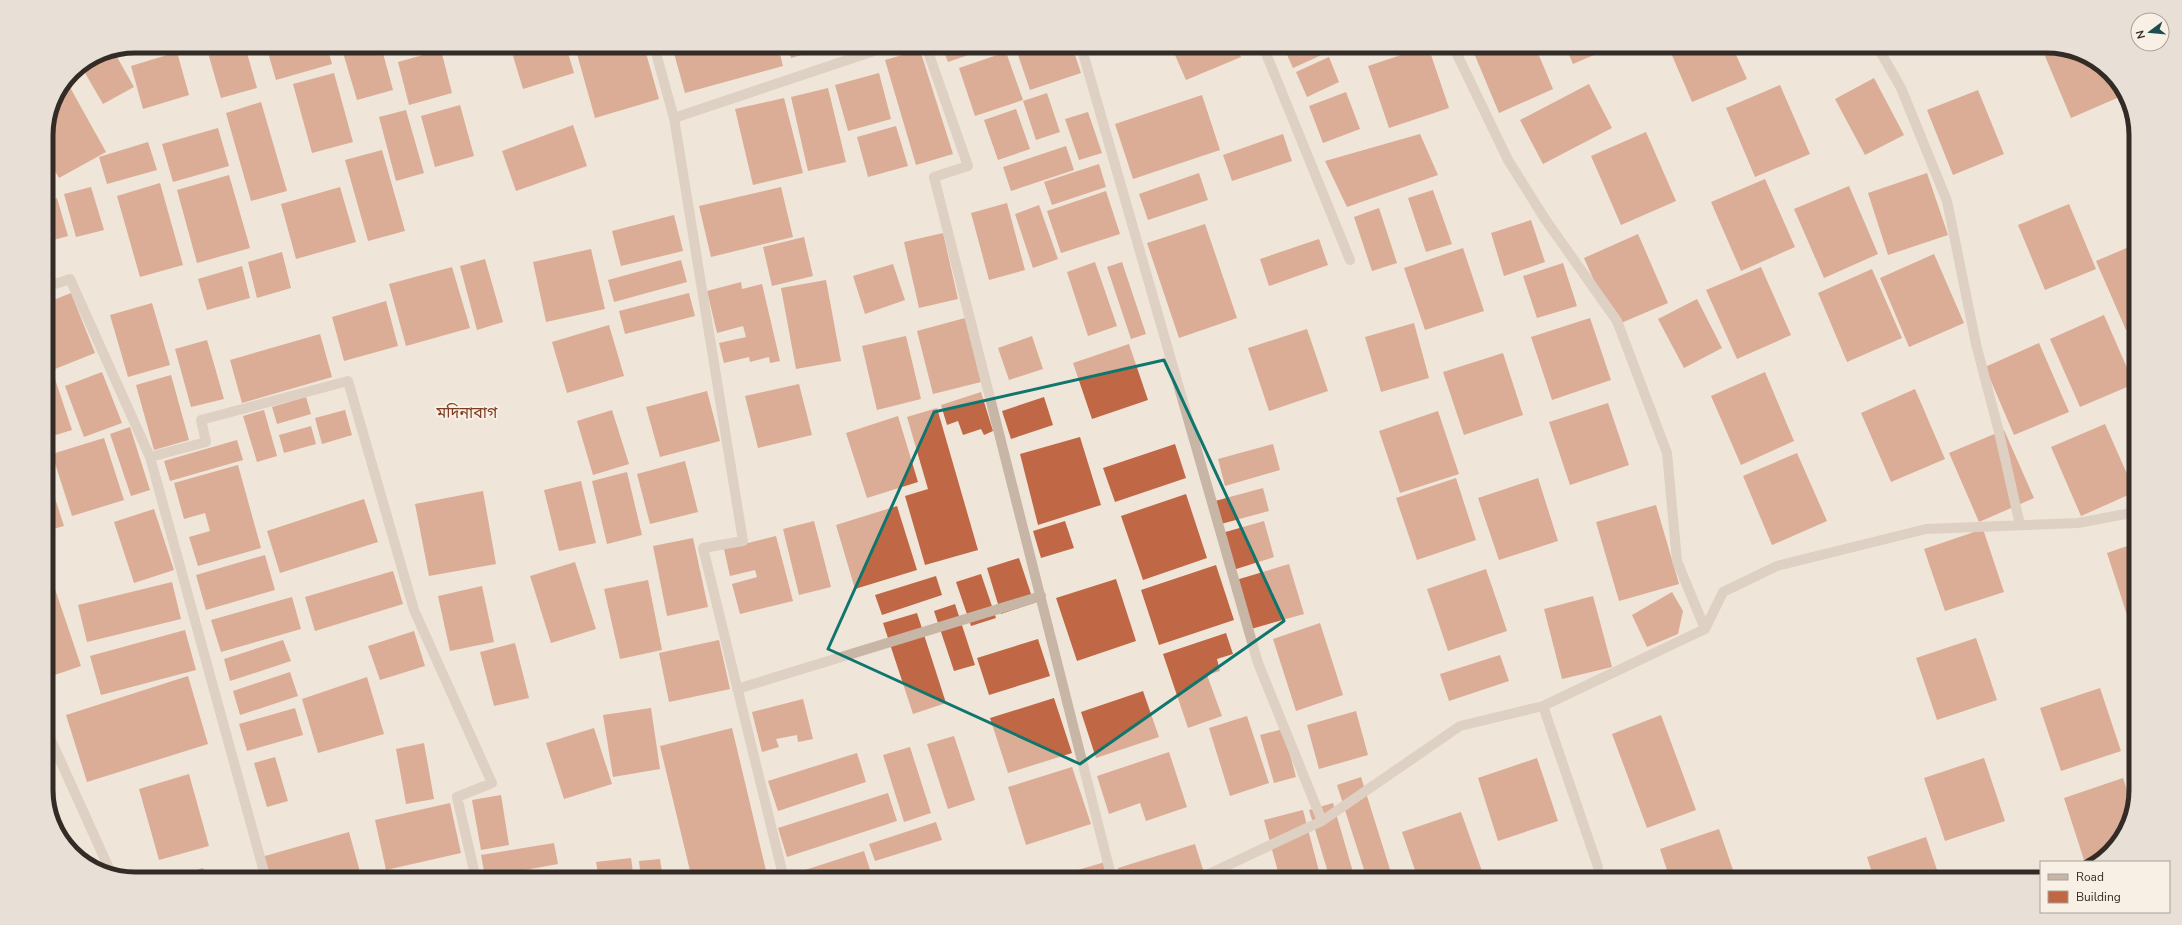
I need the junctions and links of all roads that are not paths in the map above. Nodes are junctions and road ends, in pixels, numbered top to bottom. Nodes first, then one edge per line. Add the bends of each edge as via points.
1 (656, 53) edge
2 (868, 53) edge
3 (928, 53) edge
4 (1083, 53) edge
5 (1266, 53) edge
6 (1456, 53) edge
7 (1881, 53) edge
8 (674, 118) junction
9 (1350, 260) dead end
10 (53, 285) edge
11 (150, 457) junction
12 (2129, 513) edge
13 (2020, 525) junction
14 (1041, 596) junction
15 (1705, 629) junction
16 (737, 689) junction
17 (1543, 706) junction
18 (53, 744) edge
19 (1322, 821) junction
20 (1598, 867) dead end
21 (109, 868) edge
22 (264, 872) edge
23 (474, 872) edge
24 (782, 872) edge
25 (1110, 872) edge
26 (1213, 872) edge

1 - 8 street
2 - 8 street
3 - 14 street via 968,166 934,177
4 - 19 street via 1258,663
5 - 9 street
6 - 15 street via 1508,160 1545,219 1617,321 1667,453 1677,561
7 - 13 street via 1901,88 1947,201 1976,344
8 - 16 street via 743,541 703,548
10 - 11 street via 70,279
11 - 22 street
11 - 23 street via 206,442 200,420 348,381 414,610 492,783 456,797
12 - 13 street via 2078,523
13 - 15 street via 1926,529 1777,566 1723,592
14 - 16 street
14 - 25 street
15 - 17 street
16 - 24 street
17 - 19 street via 1460,726
17 - 20 street
18 - 21 street
19 - 26 street

